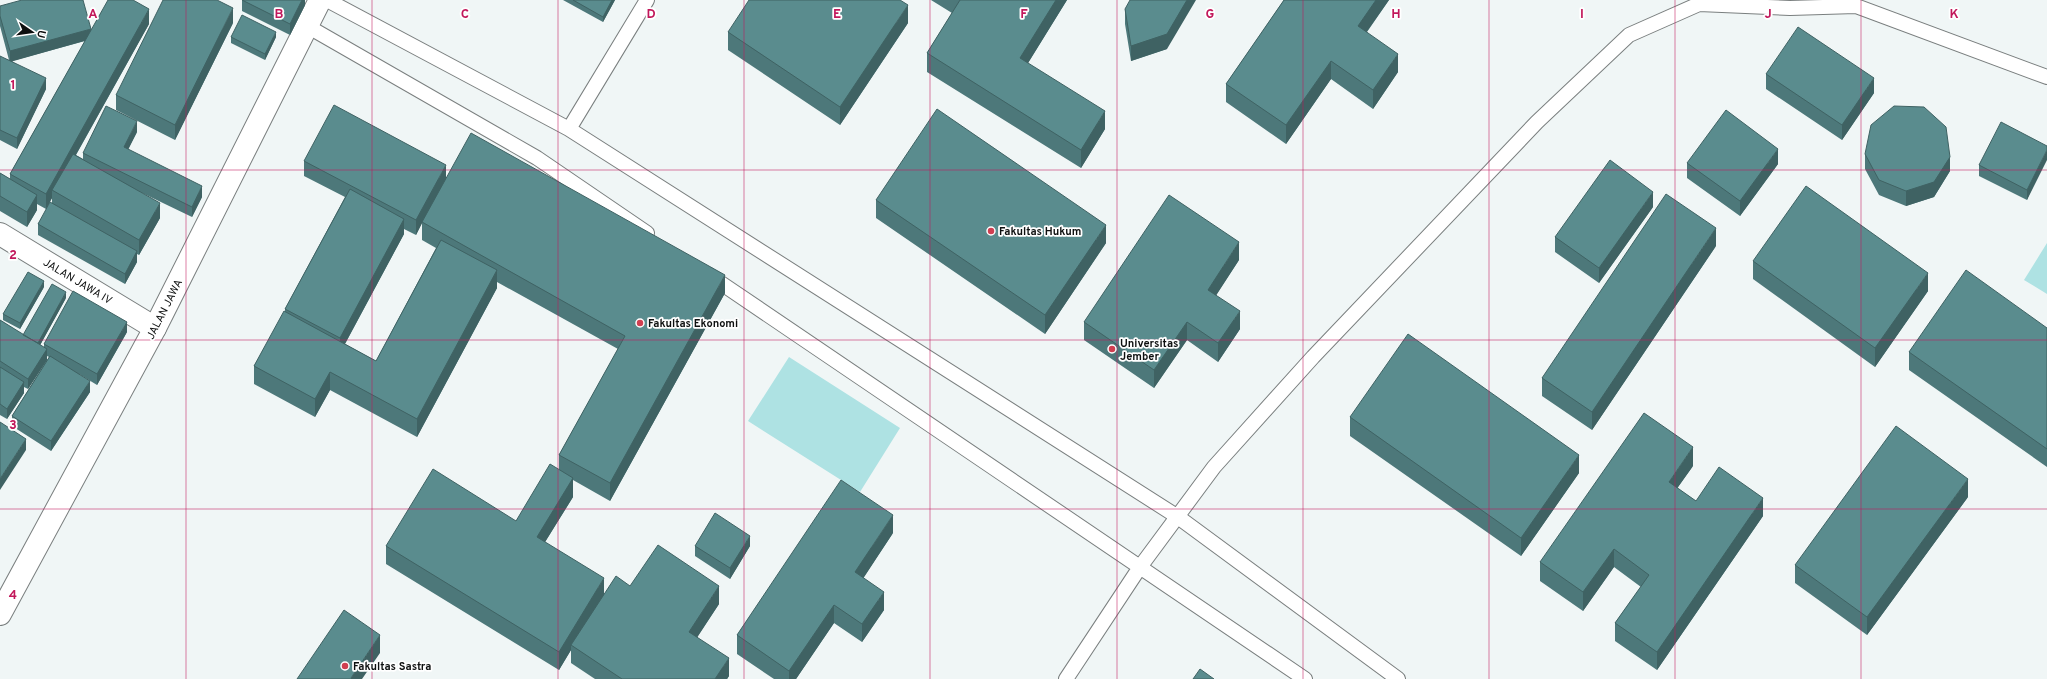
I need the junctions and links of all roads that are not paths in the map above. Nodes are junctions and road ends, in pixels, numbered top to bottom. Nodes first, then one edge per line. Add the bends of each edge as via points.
1 (320, 0) edge
2 (327, 0) edge
3 (647, 0) edge
4 (1858, 3) edge
5 (307, 26) junction
6 (2047, 78) edge
7 (569, 129) junction
8 (0, 234) edge
9 (662, 243) edge
10 (701, 269) edge
11 (155, 328) junction
12 (1178, 517) junction
13 (1140, 567) junction
14 (0, 614) edge
15 (1066, 679) edge
16 (1305, 679) edge
17 (1398, 679) edge

1 - 5 main road, JALAN JAWA
2 - 7 lane
3 - 7 lane
4 - 6 lane
4 - 12 lane via 1790,8 1699,4 1629,35 1537,122 1313,357 1214,467
5 - 9 lane via 537,158
5 - 11 main road, JALAN JAWA
7 - 12 lane
8 - 11 main road, JALAN JAWA IV
10 - 13 lane
11 - 14 main road, JALAN JAWA
12 - 13 lane
12 - 17 lane
13 - 15 lane
13 - 16 lane

